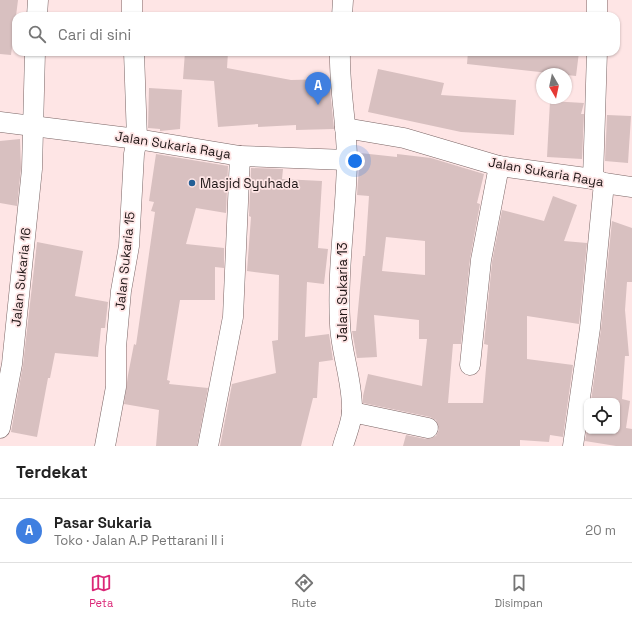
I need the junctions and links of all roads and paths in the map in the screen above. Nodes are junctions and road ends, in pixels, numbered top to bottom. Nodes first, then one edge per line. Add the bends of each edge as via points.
1 (38, 0) edge
2 (132, 0) edge
3 (343, 0) edge
4 (597, 0) edge
5 (37, 12) edge
6 (132, 12) edge
7 (342, 12) edge
8 (597, 12) edge
9 (35, 56) edge
10 (134, 56) edge
11 (340, 56) edge
12 (597, 56) edge
13 (0, 122) edge
14 (32, 125) junction
15 (345, 128) junction
16 (137, 139) junction
17 (240, 156) junction
18 (347, 160) junction
19 (500, 166) junction
20 (599, 181) junction
21 (632, 187) edge
22 (470, 365) dead end
23 (352, 412) junction
24 (0, 428) edge
25 (428, 428) dead end
26 (208, 441) edge
27 (105, 446) edge
28 (343, 446) edge
29 (573, 446) edge

1 - 5 street
2 - 6 street
3 - 7 street
4 - 8 street
9 - 14 street, Jalan Sukaria 16
10 - 16 street, Jalan Sukaria 15
11 - 15 street, Jalan Sukaria 13
12 - 20 street
13 - 14 street, Jalan Sukaria Raya
14 - 16 street, Jalan Sukaria Raya
14 - 24 street, Jalan Sukaria 16 via 32,169 12,364
15 - 18 street, Jalan Sukaria 13
15 - 19 street, Jalan Sukaria Raya via 404,138
16 - 17 street, Jalan Sukaria Raya
16 - 27 street, Jalan Sukaria 15 via 129,246 120,298 116,387
17 - 18 street, Jalan Sukaria Raya
17 - 26 street via 234,317
18 - 23 street, Jalan Sukaria 13 via 340,260 340,324
19 - 20 street, Jalan Sukaria Raya
19 - 22 street via 481,260
20 - 21 street, Jalan Sukaria Raya
20 - 29 street via 590,328
23 - 25 street
23 - 28 street, Jalan Sukaria 13

